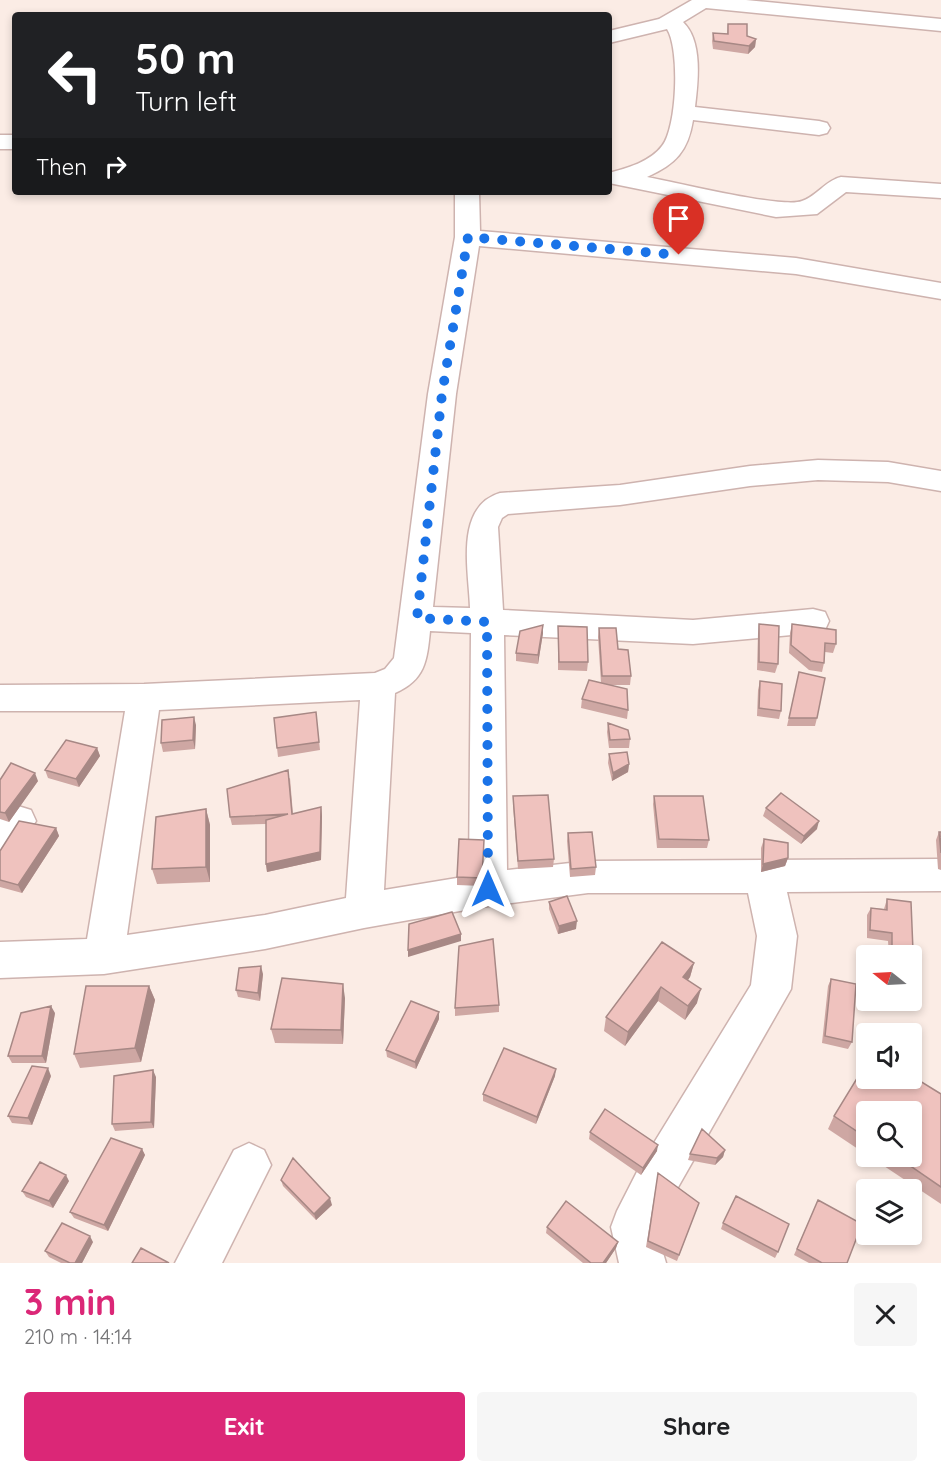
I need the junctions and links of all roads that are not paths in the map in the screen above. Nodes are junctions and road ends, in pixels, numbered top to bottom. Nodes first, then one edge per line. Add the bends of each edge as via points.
1 (675, 0) edge
2 (703, 2) junction
3 (666, 23) junction
4 (941, 25) edge
5 (612, 36) edge
6 (683, 112) junction
7 (819, 128) dead end
8 (614, 178) edge
9 (941, 191) edge
10 (467, 195) edge
11 (468, 237) junction
12 (941, 291) edge
13 (941, 481) edge
14 (417, 618) junction
15 (813, 621) dead end
16 (487, 622) junction
17 (378, 686) junction
18 (144, 697) junction
19 (0, 698) edge
20 (941, 875) edge
21 (764, 876) junction
22 (488, 889) junction
23 (364, 911) junction
24 (105, 956) junction
25 (0, 960) edge
26 (249, 1165) dead end
27 (198, 1263) edge
28 (643, 1263) edge

1 - 2 street
2 - 3 street
2 - 4 street
3 - 5 street
3 - 6 street via 678,28 687,62
6 - 7 street
6 - 8 street via 676,144 638,173
8 - 9 street via 777,210 807,209 842,184
10 - 11 street
11 - 12 street via 796,266
11 - 14 street via 442,394
13 - 16 street via 888,472 818,470 620,495 500,504 490,512 483,527
14 - 16 street
14 - 17 street via 410,662 397,678
15 - 16 street via 693,632
16 - 22 street
17 - 18 street
17 - 23 street
18 - 19 street
18 - 24 street
20 - 21 street
21 - 22 street via 588,876
21 - 28 street via 777,936 771,989 633,1227
22 - 23 street
23 - 24 street via 264,932
24 - 25 street
26 - 27 street

